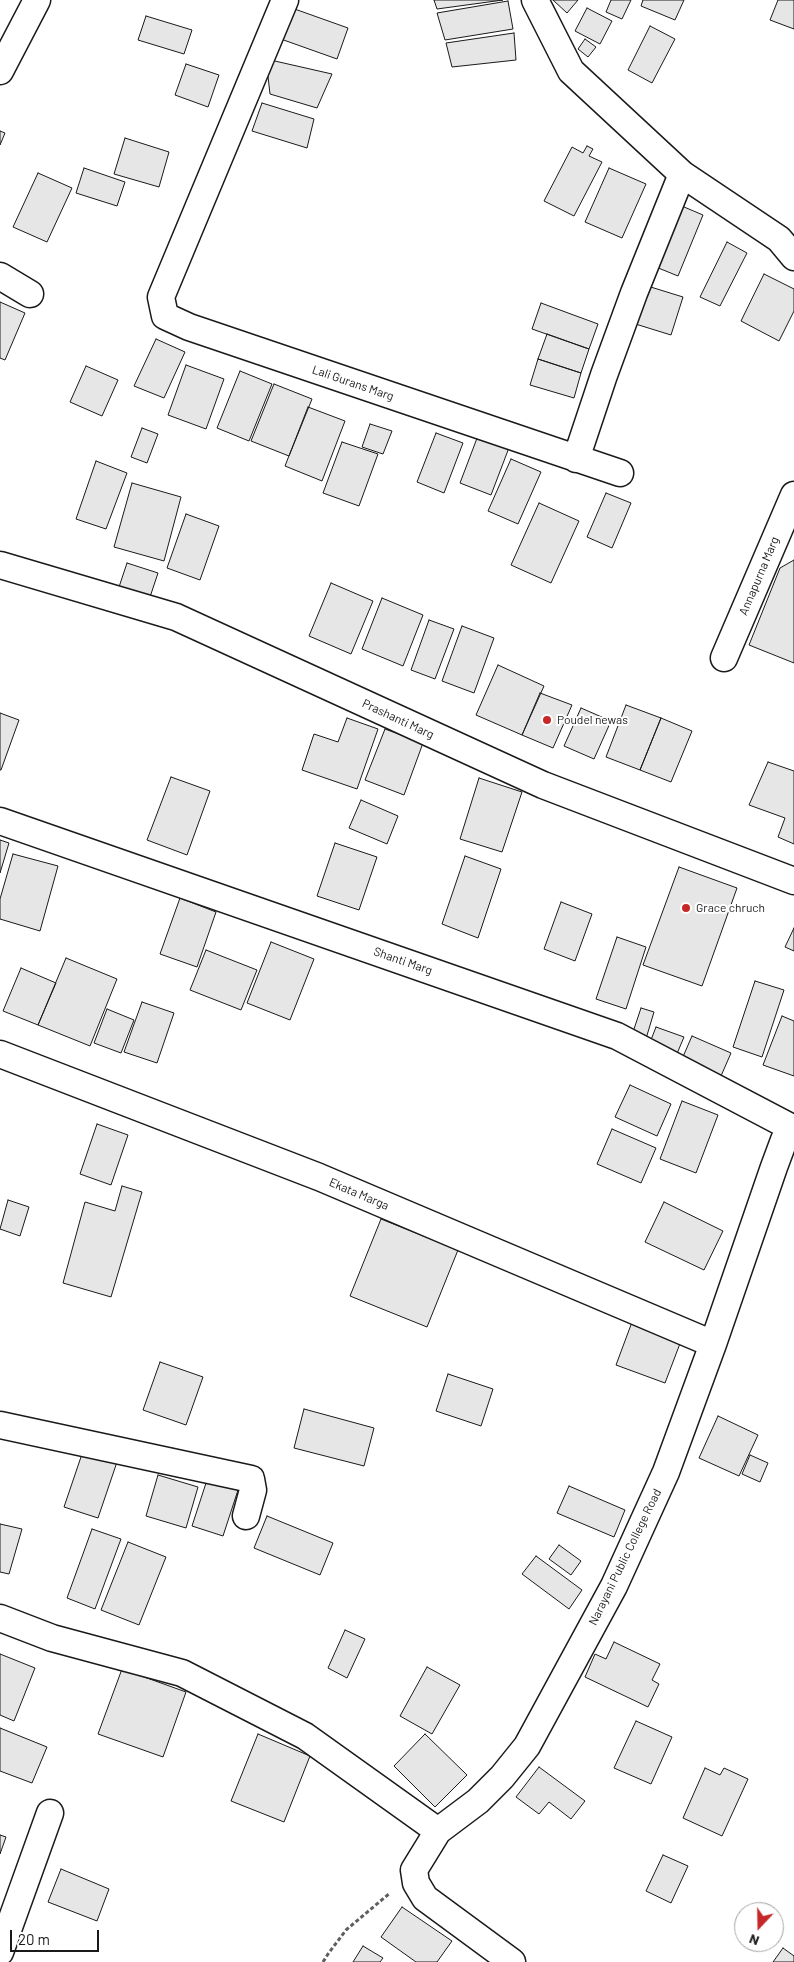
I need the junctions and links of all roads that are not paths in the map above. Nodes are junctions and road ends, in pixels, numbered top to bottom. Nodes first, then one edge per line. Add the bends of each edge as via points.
1 (37, 0) edge
2 (286, 0) edge
3 (536, 0) edge
4 (0, 70) edge
5 (682, 174) junction
6 (794, 257) edge
7 (0, 276) edge
8 (30, 294) dead end
9 (576, 459) junction
10 (620, 473) dead end
11 (794, 495) edge
12 (0, 565) edge
13 (724, 658) dead end
14 (0, 821) edge
15 (794, 881) edge
16 (0, 1054) edge
17 (793, 1129) edge
18 (713, 1344) junction
19 (0, 1426) edge
20 (246, 1516) dead end
21 (0, 1618) edge
22 (50, 1813) dead end
23 (438, 1831) junction
24 (0, 1952) edge
25 (512, 1962) edge

1 - 4 street
2 - 9 street, Lali Gurans Marg via 162,297 166,316 189,327
3 - 5 street via 571,71
5 - 6 street via 779,239
5 - 9 street via 634,293
7 - 8 street
9 - 10 street
11 - 13 street, Annapurna Marg
12 - 15 street, Prashanti Marg via 176,617 543,785
14 - 17 street, Shanti Marg via 617,1036
16 - 18 street, Ekata Marga via 319,1177
17 - 18 street, Narayani Public College Road via 784,1140
18 - 23 street, Narayani Public College Road via 666,1472 614,1586 527,1746 478,1801
19 - 20 street via 251,1479 253,1490
21 - 23 street via 52,1638 182,1673 305,1736
22 - 24 street
23 - 25 street, Narayani Public College Road via 414,1870 416,1882 425,1898

